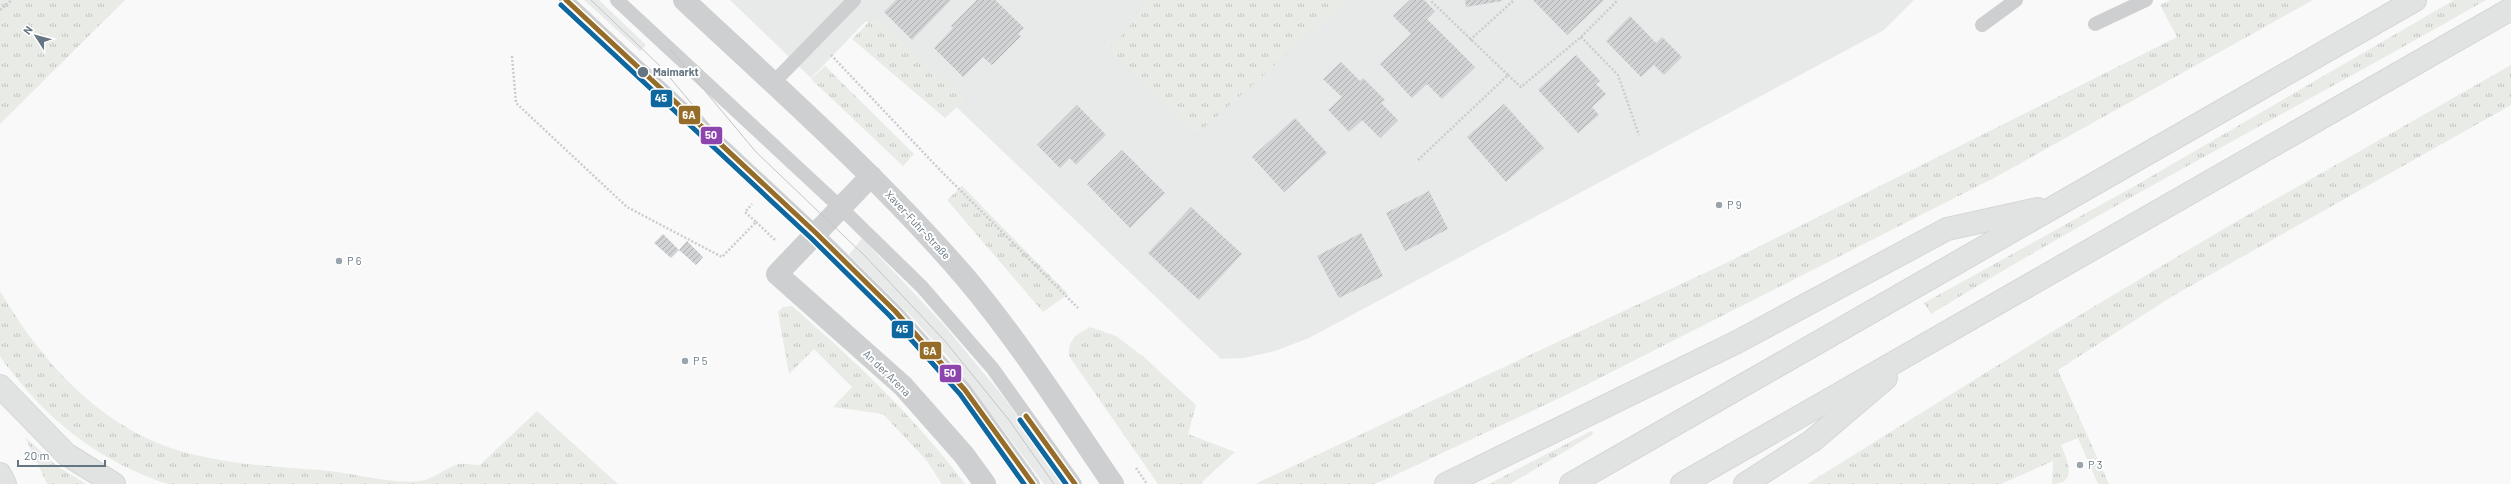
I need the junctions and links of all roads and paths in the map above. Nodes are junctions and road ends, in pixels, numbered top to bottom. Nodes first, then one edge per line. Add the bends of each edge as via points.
1 (12, 0) edge
2 (566, 0) edge
3 (617, 0) edge
4 (684, 0) edge
5 (1430, 0) edge
6 (1514, 0) edge
7 (1618, 0) edge
8 (2016, 0) edge
9 (2146, 0) edge
10 (2415, 0) edge
11 (851, 3) edge
12 (2511, 9) edge
13 (0, 10) edge
14 (2095, 24) dead end
15 (1982, 25) dead end
16 (1581, 37) junction
17 (816, 39) junction
18 (1470, 40) junction
19 (512, 56) dead end
20 (1508, 75) junction
21 (773, 83) junction
22 (1639, 135) dead end
23 (1418, 160) dead end
24 (871, 176) junction
25 (768, 189) junction
26 (2060, 203) junction
27 (841, 208) junction
28 (816, 233) junction
29 (1078, 308) dead end
30 (1927, 344) junction
31 (0, 386) edge
32 (0, 474) edge
33 (5, 484) edge
34 (114, 484) edge
35 (985, 484) edge
36 (1033, 484) edge
37 (1075, 484) edge
38 (1114, 484) edge
39 (1446, 484) edge
40 (1571, 484) edge
41 (1682, 484) edge
42 (1745, 484) edge

1 - 13 path
2 - 25 lane
3 - 27 lane
4 - 21 street, Xaver-Fuhr-Straße
5 - 18 path
6 - 18 path
7 - 16 path
8 - 15 lane
9 - 14 lane
10 - 26 highway
11 - 17 lane
12 - 30 highway
16 - 20 path via 1521,87
16 - 22 path via 1618,75
17 - 21 lane
17 - 29 path via 941,171
18 - 20 path
19 - 25 path via 516,103 628,207 660,225 722,257 756,222 745,212
20 - 23 path
21 - 24 street, Xaver-Fuhr-Straße
24 - 27 street
24 - 38 street, Xaver-Fuhr-Straße via 904,208 976,290 1023,351
25 - 28 lane
26 - 39 highway via 1948,229 1737,342
26 - 40 highway
27 - 28 street
27 - 37 lane via 922,287 960,329
28 - 35 street, An der Arena via 777,274 903,386 964,455
28 - 36 lane via 933,352
30 - 41 highway
30 - 42 highway via 1812,442
31 - 34 highway via 66,454
32 - 33 highway

